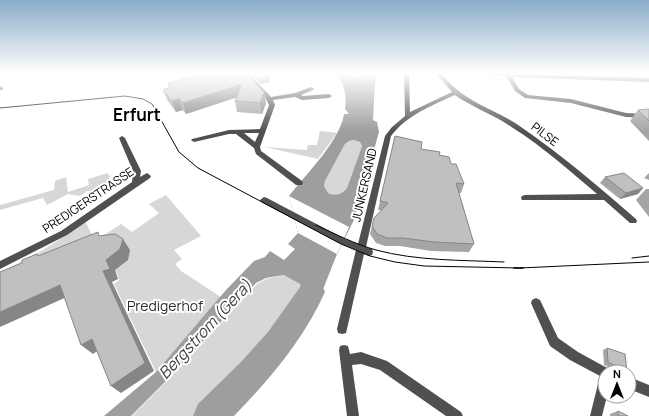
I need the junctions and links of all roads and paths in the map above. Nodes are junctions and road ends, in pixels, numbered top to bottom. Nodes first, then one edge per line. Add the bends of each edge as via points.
1 (264, 92) edge
2 (406, 92) edge
3 (456, 92) joint
4 (520, 92) edge
5 (298, 93) joint
6 (329, 96) dead end
7 (270, 99) junction
8 (407, 115) junction
9 (649, 116) edge
10 (262, 131) junction
11 (238, 132) junction
12 (122, 138) dead end
13 (194, 140) dead end
14 (257, 147) junction
15 (147, 176) dead end
16 (136, 182) junction
17 (299, 183) dead end
18 (606, 197) junction
19 (525, 198) dead end
20 (264, 200) dead end
21 (633, 221) dead end
22 (360, 249) junction
23 (369, 252) dead end
24 (0, 265) edge
25 (536, 303) dead end
26 (342, 329) dead end
27 (597, 369) edge
28 (637, 386) edge
29 (649, 391) edge
30 (599, 404) edge
31 (353, 416) edge
32 (457, 416) edge
33 (596, 416) edge

1 - 7 street
2 - 8 street
3 - 8 street
3 - 18 street, PILSE via 480,108 517,126
4 - 9 street via 527,97 571,101 626,115
5 - 6 street via 302,98
5 - 7 street
7 - 10 street via 272,105
8 - 22 street, JUNKERSAND via 388,136
10 - 11 street
10 - 14 street
11 - 13 street
11 - 14 street
12 - 16 street via 137,171
14 - 17 street via 258,152
15 - 16 street, PREDIGERSTRASSE
16 - 24 street, PREDIGERSTRASSE via 64,233
18 - 19 street
18 - 21 street, PILSE
20 - 22 street
22 - 23 street
22 - 26 street, JUNKERSAND
25 - 27 street via 554,342
28 - 29 street
30 - 33 street
31 - 32 street via 345,355 382,365

